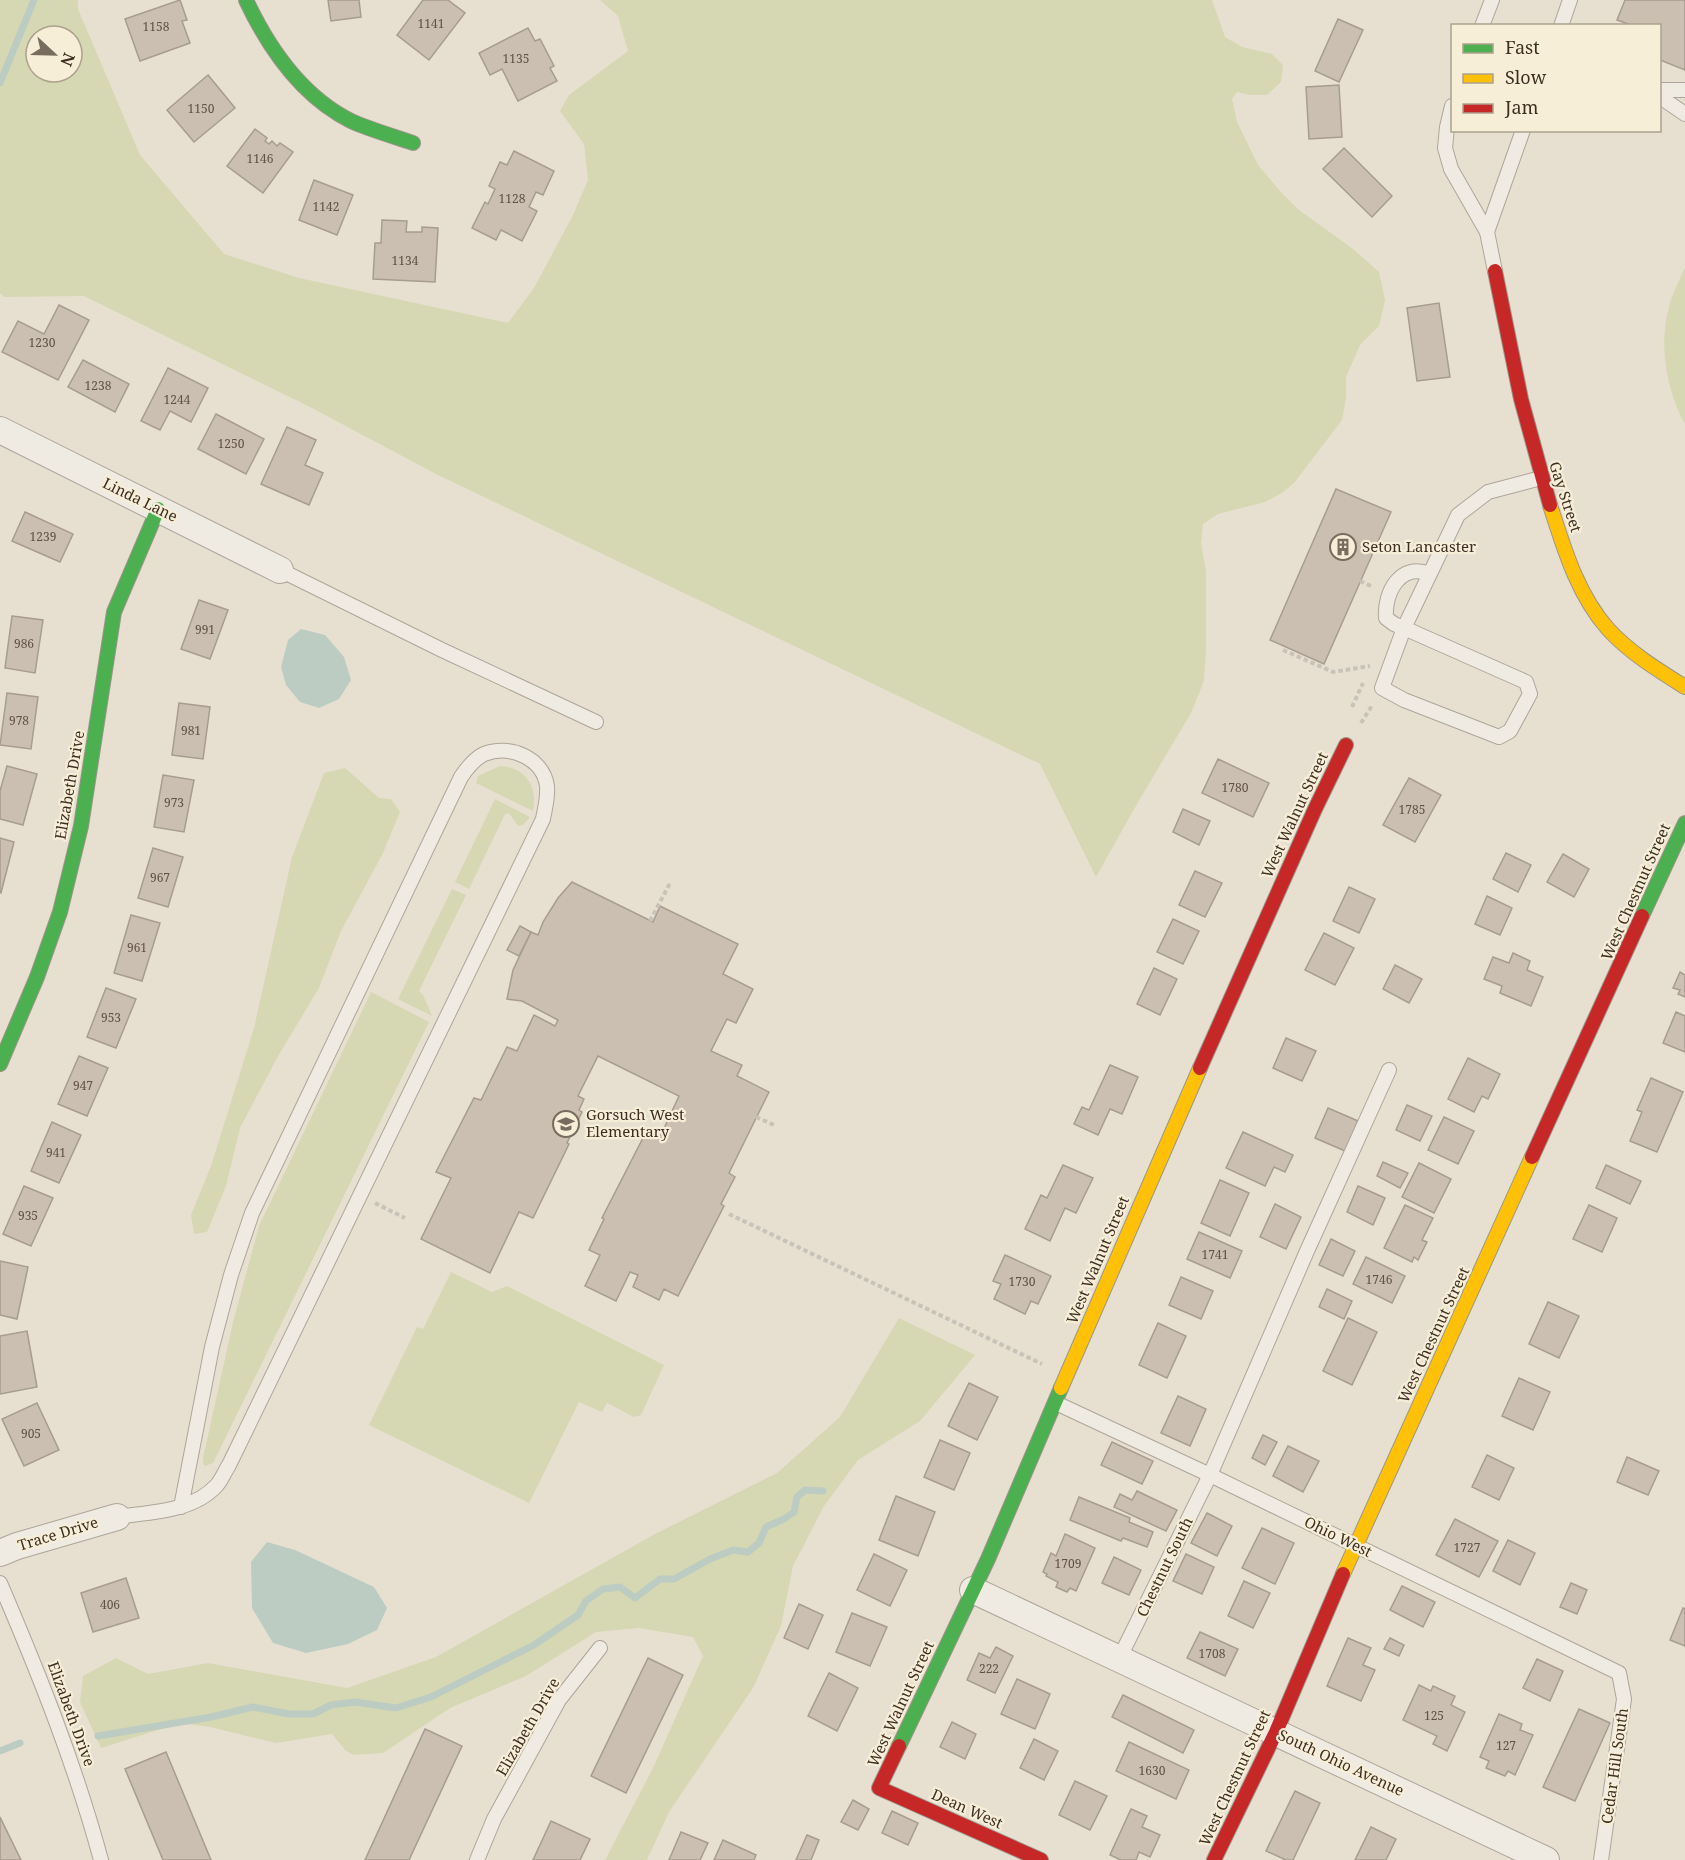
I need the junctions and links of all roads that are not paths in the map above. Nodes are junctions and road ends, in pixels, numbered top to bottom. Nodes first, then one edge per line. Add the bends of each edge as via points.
1 (246, 0) edge
2 (1492, 0) edge
3 (1570, 0) edge
4 (1483, 24) edge
5 (1562, 24) edge
6 (1661, 90) edge
7 (1685, 90) edge
8 (1661, 98) edge
9 (1451, 110) edge
10 (1685, 114) edge
11 (1522, 132) edge
12 (413, 144) dead end
13 (1487, 232) junction
14 (1495, 271) joint
15 (0, 430) edge
16 (1541, 478) junction
17 (158, 509) junction
18 (280, 570) joint
19 (1429, 574) junction
20 (1404, 628) junction
21 (1685, 687) edge
22 (596, 722) dead end
23 (1346, 744) road end
24 (1685, 823) edge
25 (0, 1064) edge
26 (1389, 1070) dead end
27 (1056, 1403) junction
28 (1210, 1475) junction
29 (181, 1507) junction
30 (117, 1517) joint
31 (1355, 1545) junction
32 (0, 1554) edge
33 (0, 1583) edge
34 (973, 1590) junction
35 (600, 1648) dead end
36 (1119, 1659) junction
37 (1619, 1673) joint
38 (1276, 1732) junction
39 (879, 1788) joint
40 (101, 1860) edge
41 (477, 1860) edge
42 (1041, 1860) edge
43 (1214, 1860) edge
44 (1546, 1860) edge
45 (1601, 1860) edge

1 - 12 street via 272,50 298,82 342,116
2 - 4 lane
3 - 5 lane
6 - 7 lane
8 - 10 lane
9 - 13 lane via 1445,148 1451,169
11 - 13 lane
13 - 14 lane
14 - 16 street, Gay Street
15 - 17 street, Linda Lane
16 - 19 lane via 1488,492 1473,502 1458,515
16 - 21 street, Gay Street via 1564,547 1600,619 1649,666
17 - 18 street, Linda Lane
17 - 25 street, Elizabeth Drive via 114,612 81,826 60,912
18 - 22 lane
19 - 20 lane
19 - 20 lane via 1419,569 1397,579 1385,607 1386,618
20 - 20 lane via 1526,682 1530,694 1510,730 1499,737 1382,688
23 - 27 street, West Walnut Street via 1157,1166
24 - 31 street, West Chestnut Street
26 - 28 lane, Chestnut South
27 - 28 lane, Ohio West
27 - 34 street, West Walnut Street
28 - 31 lane, Ohio West
28 - 36 lane, Chestnut South
29 - 29 lane via 201,1498 217,1484 229,1465 543,819 547,784 541,770 521,753 485,754 461,777 252,1213 212,1347
29 - 30 lane
30 - 32 street, Trace Drive via 27,1542
31 - 37 lane, Ohio West
31 - 38 street, West Chestnut Street
33 - 40 lane, Elizabeth Drive via 54,1711
34 - 36 street, South Ohio Avenue
34 - 39 street, West Walnut Street
35 - 41 lane, Elizabeth Drive via 559,1700 494,1819
36 - 38 street, South Ohio Avenue
37 - 45 lane, Cedar Hill South via 1624,1699
38 - 43 street, West Chestnut Street
38 - 44 street, South Ohio Avenue
39 - 42 street, Dean West

